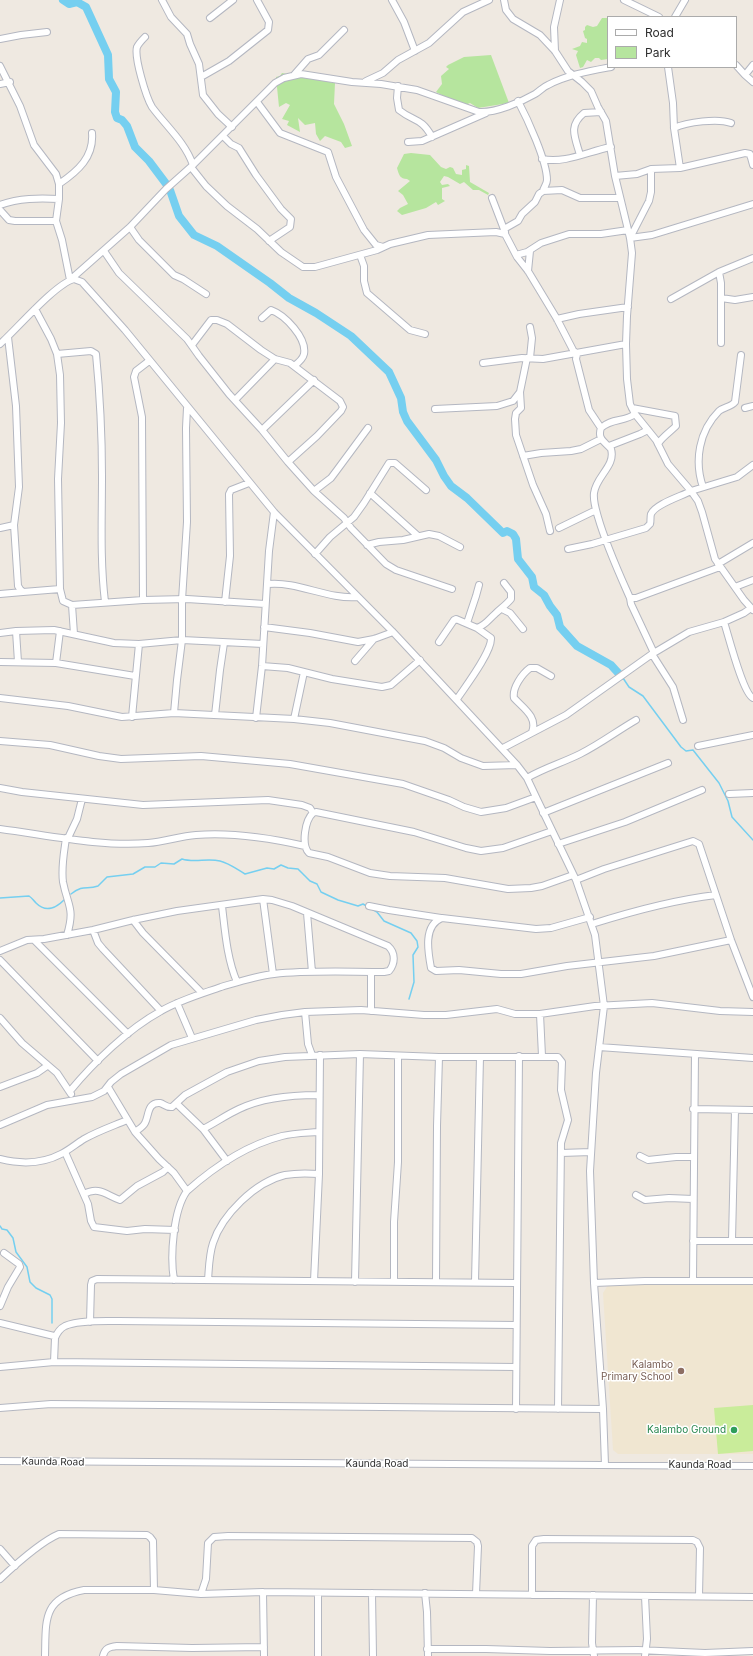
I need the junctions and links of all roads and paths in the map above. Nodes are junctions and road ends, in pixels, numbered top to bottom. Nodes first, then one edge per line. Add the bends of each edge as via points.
1 (162, 0) edge
2 (234, 0) edge
3 (257, 0) edge
4 (392, 0) edge
5 (489, 0) edge
6 (504, 0) edge
7 (560, 0) edge
8 (624, 0) edge
9 (685, 0) edge
10 (657, 16) edge
11 (676, 16) edge
12 (210, 18) dead end
13 (344, 30) dead end
14 (47, 32) dead end
15 (145, 37) dead end
16 (0, 39) edge
17 (415, 51) junction
18 (556, 52) junction
19 (753, 65) edge
20 (0, 66) edge
21 (737, 66) edge
22 (607, 68) edge
23 (668, 68) edge
24 (294, 75) junction
25 (745, 75) junction
26 (573, 76) junction
27 (201, 78) junction
28 (10, 82) junction
29 (364, 82) junction
30 (753, 82) edge
31 (0, 84) edge
32 (398, 86) junction
33 (518, 101) junction
34 (257, 102) junction
35 (601, 112) junction
36 (487, 113) junction
37 (731, 123) dead end
38 (232, 127) junction
39 (674, 128) junction
40 (92, 133) dead end
41 (223, 136) junction
42 (432, 137) junction
43 (408, 142) dead end
44 (611, 147) junction
45 (580, 155) junction
46 (542, 159) junction
47 (753, 164) edge
48 (192, 166) junction
49 (680, 168) junction
50 (650, 169) junction
51 (615, 176) junction
52 (59, 184) junction
53 (543, 191) junction
54 (492, 198) dead end
55 (620, 198) junction
56 (60, 199) junction
57 (753, 204) edge
58 (0, 205) edge
59 (0, 210) edge
60 (56, 221) junction
61 (130, 227) junction
62 (504, 229) junction
63 (628, 230) junction
64 (508, 237) junction
65 (630, 238) junction
66 (269, 241) junction
67 (383, 246) junction
68 (104, 251) junction
69 (530, 251) junction
70 (360, 254) junction
71 (516, 255) junction
72 (753, 258) edge
73 (528, 271) junction
74 (719, 272) junction
75 (70, 280) junction
76 (206, 294) dead end
77 (753, 297) edge
78 (721, 298) junction
79 (671, 299) dead end
80 (628, 307) junction
81 (35, 309) junction
82 (262, 318) dead end
83 (558, 319) junction
84 (530, 327) dead end
85 (425, 334) dead end
86 (8, 337) junction
87 (721, 343) dead end
88 (0, 344) edge
89 (626, 344) junction
90 (192, 345) junction
91 (57, 354) junction
92 (577, 354) junction
93 (741, 355) dead end
94 (529, 358) junction
95 (275, 359) junction
96 (149, 361) junction
97 (483, 363) dead end
98 (294, 366) junction
99 (314, 380) junction
100 (520, 392) junction
101 (235, 400) junction
102 (753, 406) edge
103 (188, 408) junction
104 (745, 408) dead end
105 (436, 409) dead end
106 (634, 411) junction
107 (368, 428) dead end
108 (601, 428) junction
109 (262, 430) junction
110 (648, 430) junction
111 (601, 439) junction
112 (658, 444) junction
113 (609, 446) junction
114 (523, 456) junction
115 (288, 462) junction
116 (753, 466) edge
117 (249, 483) junction
118 (703, 487) junction
119 (426, 490) dead end
120 (314, 491) junction
121 (691, 492) junction
122 (370, 493) junction
123 (596, 510) junction
124 (274, 512) junction
125 (347, 523) junction
126 (14, 525) junction
127 (0, 528) edge
128 (559, 528) dead end
129 (550, 531) dead end
130 (418, 536) junction
131 (605, 540) junction
132 (753, 543) edge
133 (367, 545) junction
134 (460, 547) dead end
135 (568, 549) dead end
136 (315, 554) junction
137 (719, 565) junction
138 (753, 580) edge
139 (504, 582) dead end
140 (268, 584) junction
141 (479, 585) dead end
142 (735, 587) junction
143 (60, 588) junction
144 (452, 589) dead end
145 (23, 592) junction
146 (0, 594) edge
147 (358, 597) junction
148 (630, 598) junction
149 (143, 600) junction
150 (182, 600) junction
151 (105, 602) junction
152 (225, 602) junction
153 (265, 604) junction
154 (72, 605) junction
155 (502, 609) junction
156 (752, 609) edge
157 (724, 622) junction
158 (467, 623) junction
159 (486, 625) junction
160 (264, 627) junction
161 (477, 628) junction
162 (523, 629) dead end
163 (16, 631) junction
164 (60, 631) junction
165 (393, 632) junction
166 (486, 633) junction
167 (0, 634) edge
168 (74, 634) junction
169 (374, 639) junction
170 (182, 640) junction
171 (439, 642) dead end
172 (224, 643) junction
173 (138, 644) junction
174 (263, 644) junction
175 (653, 654) junction
176 (420, 660) junction
177 (356, 661) dead end
178 (0, 662) edge
179 (18, 662) junction
180 (56, 663) junction
181 (262, 666) junction
182 (304, 672) junction
183 (135, 676) junction
184 (550, 676) dead end
185 (0, 698) edge
186 (753, 698) edge
187 (457, 699) junction
188 (174, 713) junction
189 (215, 715) junction
190 (132, 717) junction
191 (256, 718) junction
192 (294, 719) junction
193 (636, 720) dead end
194 (683, 720) dead end
195 (532, 732) junction
196 (753, 735) edge
197 (0, 741) edge
198 (698, 746) dead end
199 (503, 748) junction
200 (668, 763) dead end
201 (517, 765) junction
202 (527, 778) junction
203 (0, 788) edge
204 (702, 790) dead end
205 (753, 793) edge
206 (729, 794) dead end
207 (536, 797) junction
208 (82, 799) junction
209 (313, 813) junction
210 (543, 813) junction
211 (0, 829) edge
212 (552, 831) junction
213 (67, 838) junction
214 (558, 844) junction
215 (305, 846) junction
216 (574, 878) junction
217 (716, 895) junction
218 (263, 899) junction
219 (222, 906) junction
220 (369, 906) dead end
221 (307, 914) junction
222 (590, 917) junction
223 (442, 918) junction
224 (133, 920) junction
225 (592, 924) junction
226 (93, 930) junction
227 (67, 935) junction
228 (731, 940) junction
229 (35, 941) junction
230 (0, 951) edge
231 (0, 960) edge
232 (598, 964) junction
233 (312, 972) junction
234 (371, 972) junction
235 (273, 974) junction
236 (237, 982) junction
237 (202, 993) junction
238 (753, 997) edge
239 (177, 1003) junction
240 (604, 1006) junction
241 (161, 1011) junction
242 (371, 1011) junction
243 (305, 1012) junction
244 (753, 1012) edge
245 (540, 1014) junction
246 (0, 1018) edge
247 (128, 1034) junction
248 (192, 1038) junction
249 (599, 1047) junction
250 (360, 1054) junction
251 (695, 1054) junction
252 (312, 1055) junction
253 (320, 1055) junction
254 (398, 1056) junction
255 (519, 1056) junction
256 (542, 1056) junction
257 (439, 1057) junction
258 (480, 1057) junction
259 (753, 1058) edge
260 (98, 1061) junction
261 (47, 1066) junction
262 (0, 1087) edge
263 (108, 1087) junction
264 (70, 1091) junction
265 (318, 1095) junction
266 (73, 1100) junction
267 (177, 1104) junction
268 (694, 1109) junction
269 (735, 1110) junction
270 (753, 1110) edge
271 (127, 1120) junction
272 (0, 1125) edge
273 (203, 1130) junction
274 (135, 1132) junction
275 (318, 1132) junction
276 (65, 1152) junction
277 (591, 1152) junction
278 (561, 1153) junction
279 (640, 1156) dead end
280 (693, 1157) junction
281 (0, 1159) edge
282 (227, 1161) junction
283 (168, 1167) junction
284 (319, 1174) junction
285 (187, 1191) junction
286 (84, 1194) junction
287 (636, 1195) dead end
288 (693, 1199) junction
289 (175, 1230) junction
290 (693, 1240) junction
291 (732, 1240) junction
292 (753, 1241) edge
293 (4, 1253) dead end
294 (174, 1280) junction
295 (208, 1280) junction
296 (693, 1280) junction
297 (314, 1281) junction
298 (394, 1281) junction
299 (753, 1281) edge
300 (355, 1282) junction
301 (436, 1282) junction
302 (475, 1282) junction
303 (516, 1283) junction
304 (594, 1283) junction
305 (0, 1306) edge
306 (90, 1322) junction
307 (0, 1323) edge
308 (516, 1325) junction
309 (55, 1338) junction
310 (54, 1362) junction
311 (0, 1367) edge
312 (516, 1367) junction
313 (0, 1408) edge
314 (516, 1409) junction
315 (558, 1409) junction
316 (603, 1409) junction
317 (0, 1461) edge
318 (605, 1465) junction
319 (753, 1466) edge
320 (0, 1549) edge
321 (15, 1566) junction
322 (0, 1579) edge
323 (154, 1590) junction
324 (263, 1592) junction
325 (318, 1593) junction
326 (372, 1593) junction
327 (201, 1594) junction
328 (425, 1594) junction
329 (476, 1594) junction
330 (532, 1595) junction
331 (593, 1595) junction
332 (645, 1596) junction
333 (699, 1596) junction
334 (753, 1596) edge
335 (264, 1647) junction
336 (753, 1652) edge
337 (427, 1653) edge
338 (594, 1653) edge
339 (646, 1653) edge
340 (45, 1656) edge
341 (103, 1656) edge
342 (264, 1656) edge
343 (318, 1656) edge
344 (373, 1656) edge

1 - 27 street via 171,17 187,34 199,64
2 - 12 street
3 - 27 street via 269,22 268,30 229,62
4 - 17 street
5 - 17 street via 464,12 429,43
6 - 18 street via 506,10 513,19 532,29
7 - 18 street via 554,27
8 - 10 street
9 - 11 street
13 - 24 street via 319,55 308,59
14 - 16 street
15 - 48 street via 138,46 136,55 148,97 188,154
17 - 29 street via 398,60 383,73
18 - 26 street
19 - 25 street
20 - 28 street
21 - 25 street
22 - 26 street
23 - 39 street
24 - 29 street
24 - 34 street via 275,83
25 - 30 street
26 - 33 street
26 - 35 street via 591,91
27 - 38 street via 205,98
28 - 31 street
28 - 52 street via 34,145 56,174
29 - 32 street
32 - 36 street
32 - 42 street via 400,110 426,126
33 - 36 street
33 - 46 street
34 - 38 street
34 - 67 street via 280,133 328,152 336,177 364,230 376,244
35 - 44 street via 606,121
35 - 45 street via 584,113 574,124
36 - 42 street
37 - 39 street via 718,120
38 - 41 street
39 - 49 street
40 - 52 street via 88,158 81,167
41 - 48 street
41 - 66 street via 230,144 239,148 256,175 291,219 290,226
42 - 43 street
44 - 45 street
44 - 51 street
45 - 46 street via 567,159
46 - 53 street via 547,177
47 - 49 street via 750,154 745,152
48 - 61 street
48 - 66 street via 210,190
49 - 50 street
50 - 51 street via 637,174
50 - 65 street via 649,201
51 - 55 street
52 - 56 street
53 - 55 street via 562,190 580,198
53 - 62 street via 518,221
54 - 62 street
55 - 63 street
56 - 58 street via 26,200
56 - 60 street
57 - 65 street via 652,235
59 - 60 street via 9,220
60 - 75 street
61 - 68 street
61 - 76 street via 146,248 174,275
62 - 64 street
63 - 65 street
63 - 69 street via 602,234 569,234 541,243
64 - 67 street via 496,232 445,233
64 - 71 street
65 - 80 street via 632,253
66 - 70 street via 290,259 307,268
67 - 70 street
68 - 75 street
68 - 90 street via 138,294
69 - 71 street
69 - 73 street
70 - 85 street via 367,293 410,330
71 - 73 street
72 - 74 street
73 - 83 street
74 - 78 street
74 - 79 street
75 - 81 street
75 - 96 street via 77,279 82,282
77 - 78 street via 735,300
78 - 87 street
80 - 83 street
80 - 89 street
81 - 86 street
81 - 91 street
82 - 98 street via 271,310 278,312 291,324 304,344 304,354
83 - 92 street
84 - 94 street via 532,338
86 - 88 street
86 - 126 street via 16,406 19,487
89 - 92 street
89 - 106 street via 629,399
90 - 95 street via 211,320 215,319 227,324
90 - 101 street
91 - 143 street via 61,423 58,479
91 - 151 street via 91,351 96,354
92 - 94 street via 543,359
92 - 108 street via 587,404
93 - 118 street via 736,402 721,410 709,424 698,453 699,474
94 - 97 street
94 - 100 street
95 - 98 street
95 - 101 street
96 - 103 street
96 - 149 street via 136,371 134,377 142,417
98 - 99 street
99 - 109 street
99 - 115 street via 340,402 341,411
100 - 105 street via 512,401 497,406
100 - 114 street via 521,408 516,413 516,429
101 - 109 street
102 - 104 street
103 - 117 street
103 - 150 street via 187,522
106 - 108 street via 628,418 610,421
106 - 110 street
106 - 112 street via 675,416 676,426
107 - 120 street via 331,478
108 - 111 street
109 - 115 street
110 - 112 street
110 - 113 street
111 - 113 street
111 - 114 street via 572,451
112 - 121 street via 668,464
113 - 123 street via 612,458 594,490
114 - 129 street
115 - 120 street
116 - 118 street via 737,477
117 - 124 street
117 - 152 street via 231,490 229,494 230,556
118 - 121 street
119 - 122 street via 393,462 389,463
120 - 125 street
121 - 131 street via 655,510 651,514 648,527
121 - 137 street via 698,501
122 - 125 street
122 - 130 street
123 - 128 street
123 - 131 street
124 - 136 street
124 - 140 street
125 - 133 street
125 - 136 street
126 - 127 street
126 - 145 street via 18,586
130 - 133 street
130 - 134 street via 434,534
131 - 135 street
131 - 148 street
132 - 137 street
133 - 144 street via 390,567
136 - 147 street
137 - 142 street
137 - 148 street via 636,598
138 - 142 street
139 - 155 street via 512,596
140 - 147 street via 286,584 315,592
140 - 153 street
141 - 158 street
142 - 156 street
143 - 145 street
143 - 154 street via 63,601
145 - 146 street
147 - 165 street
148 - 175 street
149 - 150 street
149 - 151 street
150 - 152 street
150 - 170 street
151 - 154 street
152 - 153 street
153 - 160 street
154 - 168 street
155 - 159 street
155 - 162 street via 510,613
156 - 157 street
157 - 175 street via 689,632
157 - 186 street via 742,681 748,695
158 - 161 street
158 - 171 street via 455,619
159 - 161 street
159 - 166 street
160 - 169 street via 358,642
160 - 174 street
161 - 166 street
163 - 164 street
163 - 167 street
163 - 179 street
164 - 168 street
164 - 180 street
165 - 169 street
165 - 176 street
166 - 187 street via 491,638 490,648
168 - 173 street via 114,643
169 - 177 street
170 - 172 street
170 - 173 street
170 - 188 street
172 - 174 street
172 - 189 street
173 - 183 street
174 - 181 street
175 - 194 street via 674,689
175 - 195 street via 566,715
176 - 182 street via 391,685 382,687
176 - 187 street
178 - 179 street
179 - 180 street
180 - 183 street
181 - 182 street
181 - 191 street
182 - 192 street
183 - 190 street
184 - 195 street via 537,668 530,668 513,694 533,718
185 - 190 street
187 - 199 street
188 - 189 street
188 - 190 street
189 - 191 street
191 - 192 street
192 - 201 street via 340,724 412,738 444,748 483,766
193 - 202 street via 581,754
195 - 199 street
196 - 198 street
197 - 207 street via 50,746 121,759 201,756 290,764 403,784 481,812 506,808
199 - 201 street
200 - 210 street
201 - 202 street
202 - 207 street
203 - 208 street
204 - 214 street via 624,822
205 - 206 street
207 - 210 street
208 - 209 street via 143,805 268,800 302,805 310,808
208 - 213 street via 77,820
209 - 212 street via 414,832 481,851 503,848
209 - 215 street via 308,818
210 - 212 street
211 - 213 street
212 - 214 street
213 - 215 street via 94,842 149,843 200,834 258,838
213 - 227 street via 62,869 72,914
214 - 216 street
215 - 216 street via 309,853 328,857 370,873 395,877 445,878 508,889 542,886
216 - 217 street via 693,841 699,844
216 - 222 street
217 - 225 street via 649,907
217 - 228 street
218 - 219 street
218 - 221 street via 278,901
218 - 235 street
219 - 224 street via 177,911
219 - 236 street via 227,945
220 - 223 street
221 - 233 street
221 - 234 street via 392,950 393,962 389,971
222 - 223 street via 551,928 536,929
222 - 225 street
223 - 232 street via 430,929 430,961 433,971 521,974 567,966
224 - 226 street
224 - 237 street
225 - 232 street
226 - 227 street
226 - 241 street via 103,949
227 - 229 street
228 - 232 street via 654,956
228 - 238 street
229 - 230 street via 27,940
229 - 247 street
231 - 260 street
232 - 240 street
233 - 234 street
233 - 235 street
234 - 242 street
235 - 236 street
236 - 237 street
237 - 239 street
239 - 241 street
239 - 248 street
240 - 244 street via 652,1002 720,1011
240 - 245 street
240 - 249 street
241 - 247 street
242 - 243 street
242 - 245 street via 446,1015 497,1009 515,1014
243 - 248 street via 256,1020
243 - 252 street via 308,1044
245 - 256 street
246 - 261 street
247 - 260 street
248 - 263 street via 157,1052 121,1074
249 - 251 street
249 - 277 street
250 - 253 street
250 - 254 street
250 - 300 street
251 - 259 street
251 - 268 street
252 - 253 street
252 - 267 street via 259,1061 227,1072 185,1095
253 - 265 street
254 - 257 street
254 - 298 street
255 - 256 street
255 - 258 street
255 - 303 street
256 - 278 street via 558,1057 562,1062 562,1090 568,1120 562,1138
257 - 258 street
257 - 301 street
258 - 302 street
260 - 264 street
261 - 262 street via 37,1073
261 - 264 street via 57,1073
263 - 266 street via 104,1092 92,1097
263 - 271 street
264 - 266 street
265 - 273 street via 256,1103
265 - 275 street
266 - 272 street via 47,1105
267 - 273 street
267 - 274 street via 169,1108 160,1103 155,1104 151,1107 145,1123
268 - 269 street
268 - 280 street
269 - 270 street
269 - 291 street
271 - 274 street
271 - 276 street via 90,1136
273 - 282 street
274 - 283 street
275 - 282 street via 290,1134 265,1141
275 - 284 street
276 - 281 street via 54,1158 31,1163
276 - 286 street
277 - 278 street
277 - 304 street
278 - 315 street
279 - 280 street via 648,1160
280 - 288 street
282 - 285 street
283 - 285 street
283 - 286 street via 120,1200 99,1190 91,1190
284 - 295 street via 283,1175 260,1186 239,1203 221,1227 213,1243
284 - 297 street
285 - 289 street via 179,1205
286 - 289 street via 94,1227 127,1231
287 - 288 street via 646,1200
288 - 290 street
289 - 294 street via 172,1261
290 - 291 street
290 - 296 street
291 - 292 street
293 - 305 street via 20,1267
294 - 295 street
294 - 306 street via 92,1281
295 - 297 street
296 - 299 street
296 - 304 street
297 - 300 street
298 - 300 street
298 - 301 street
301 - 302 street
302 - 303 street
303 - 308 street
304 - 316 street
306 - 308 street
306 - 309 street via 63,1327
307 - 309 street via 52,1335
308 - 312 street
309 - 310 street
310 - 311 street
310 - 312 street
312 - 314 street
313 - 314 street via 51,1404
314 - 315 street
315 - 316 street
316 - 318 street
317 - 318 street, Kaunda Road
318 - 319 street, Kaunda Road
320 - 321 street
321 - 322 street
321 - 323 street via 60,1534 147,1535 153,1541
323 - 327 street
323 - 340 street via 84,1590 66,1595 58,1600 48,1614
324 - 325 street
324 - 327 street
324 - 335 street
325 - 326 street
325 - 343 street
326 - 328 street
326 - 344 street
327 - 329 street via 206,1579 208,1543 214,1537 228,1536 472,1538 478,1546
328 - 329 street
328 - 337 street
329 - 330 street
330 - 331 street
330 - 333 street via 532,1546 536,1540 544,1539 693,1540 700,1548
331 - 332 street
331 - 338 street
332 - 333 street
332 - 339 street
333 - 334 street
335 - 341 street via 117,1646 105,1650
335 - 342 street
336 - 339 street
337 - 338 street
338 - 339 street

